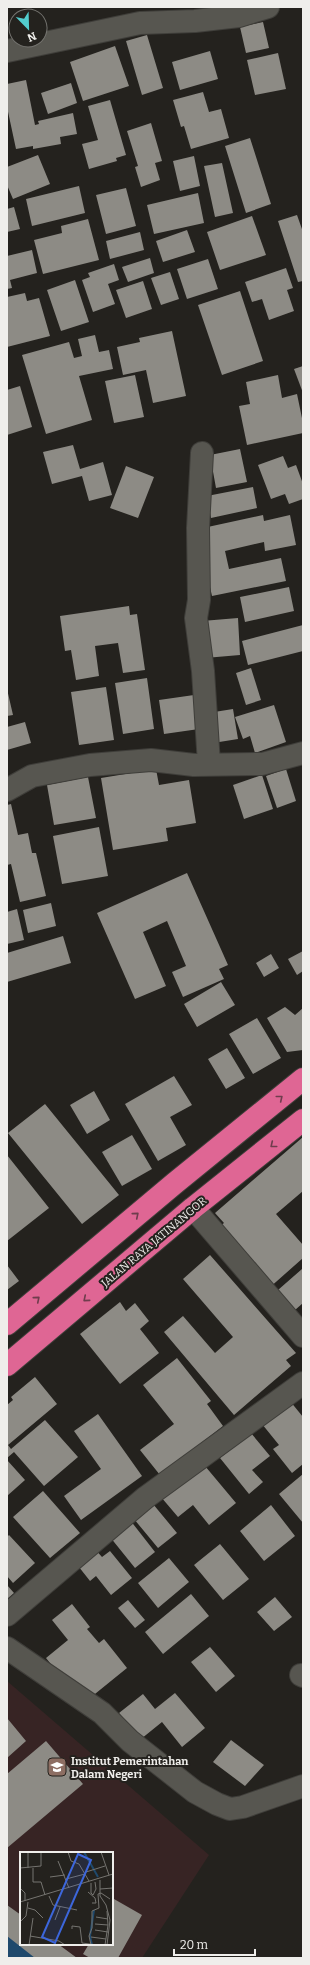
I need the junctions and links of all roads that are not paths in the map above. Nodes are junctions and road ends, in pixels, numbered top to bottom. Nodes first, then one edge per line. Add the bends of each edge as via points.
1 (268, 7) edge
2 (7, 51) edge
3 (202, 453) dead end
4 (303, 753) edge
5 (209, 764) junction
6 (7, 790) edge
7 (303, 1079) edge
8 (303, 1120) edge
9 (193, 1208) junction
10 (7, 1324) edge
11 (303, 1336) edge
12 (7, 1365) edge
13 (303, 1383) edge
14 (7, 1615) edge
15 (7, 1648) edge
16 (303, 1786) edge

1 - 2 street via 239,16 140,24
3 - 5 street via 198,528 199,600 196,618 203,671
4 - 5 street via 262,764
5 - 6 street via 194,765 151,760 90,765 32,776
10 -> 7 highway
8 -> 9 highway, JALAN RAYA JATINANGOR
9 - 11 street
9 -> 12 highway, JALAN RAYA JATINANGOR
13 - 14 street via 145,1498
15 - 16 street via 102,1713 130,1741 195,1792 217,1804 230,1809 243,1808

